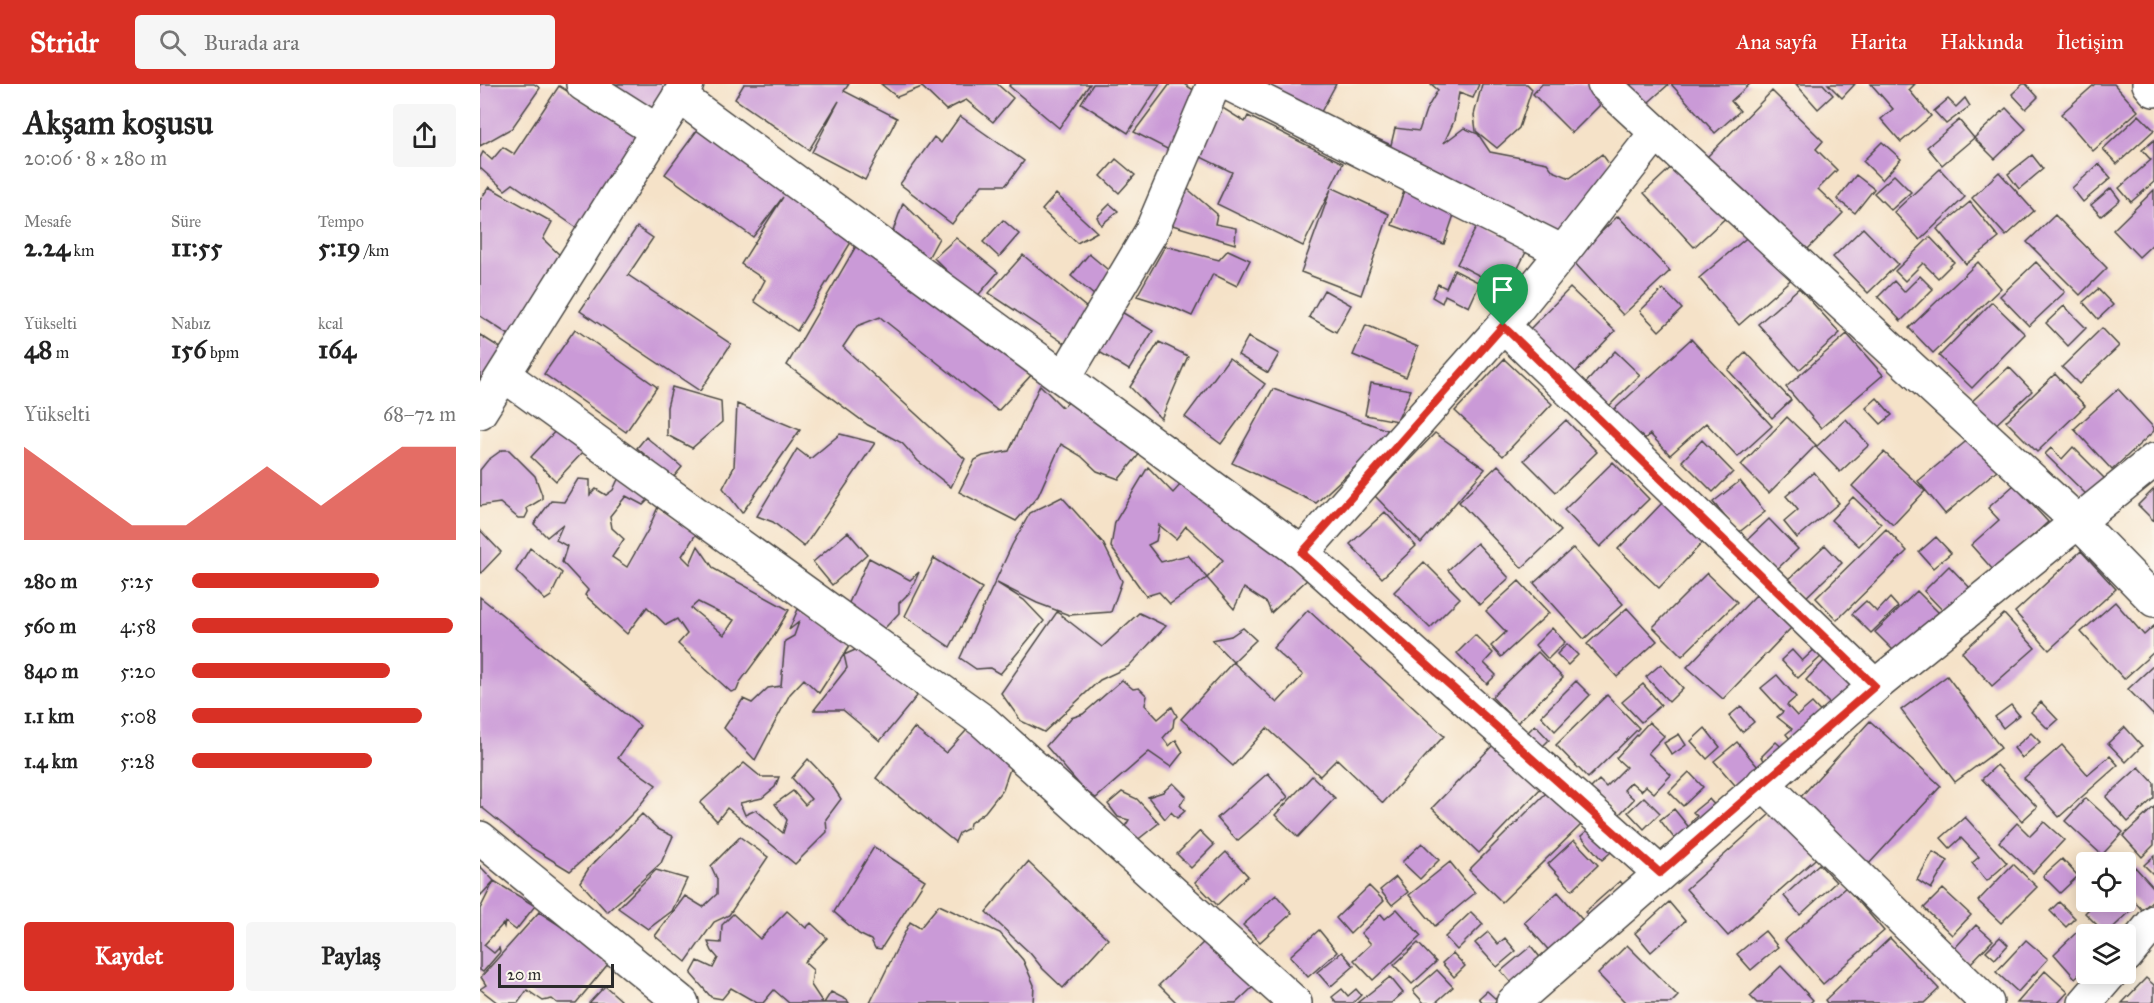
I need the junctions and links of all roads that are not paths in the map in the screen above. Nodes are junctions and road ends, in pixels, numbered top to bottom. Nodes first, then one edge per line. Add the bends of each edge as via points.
1 (583, 84) edge
2 (1214, 84) edge
3 (1229, 84) edge
4 (1604, 84) edge
5 (2149, 84) edge
6 (683, 90) edge
7 (2154, 90) edge
8 (657, 131) junction
9 (1656, 133) junction
10 (1563, 252) junction
11 (1503, 326) junction
12 (504, 375) junction
13 (1064, 378) junction
14 (480, 412) edge
15 (2154, 460) edge
16 (2078, 522) junction
17 (1302, 553) junction
18 (2154, 600) edge
19 (1875, 686) junction
20 (1763, 783) junction
21 (480, 838) edge
22 (1660, 873) junction
23 (2154, 922) edge
24 (2136, 944) edge
25 (2101, 984) edge
26 (682, 1003) edge
27 (1295, 1003) edge
28 (1512, 1003) edge
29 (1987, 1003) edge
30 (2085, 1003) edge

1 - 8 street
2 - 13 street via 1151,232
3 - 10 street
4 - 9 street
5 - 7 street
6 - 8 street
6 - 13 street
8 - 12 street
9 - 10 street
9 - 16 street
10 - 11 street
11 - 17 street
11 - 19 street
12 - 14 street
12 - 27 street via 983,721
13 - 17 street
15 - 16 street
16 - 18 street
16 - 19 street
17 - 22 street
19 - 20 street
20 - 22 street
20 - 29 street
21 - 26 street
22 - 28 street
23 - 24 street
25 - 30 street

